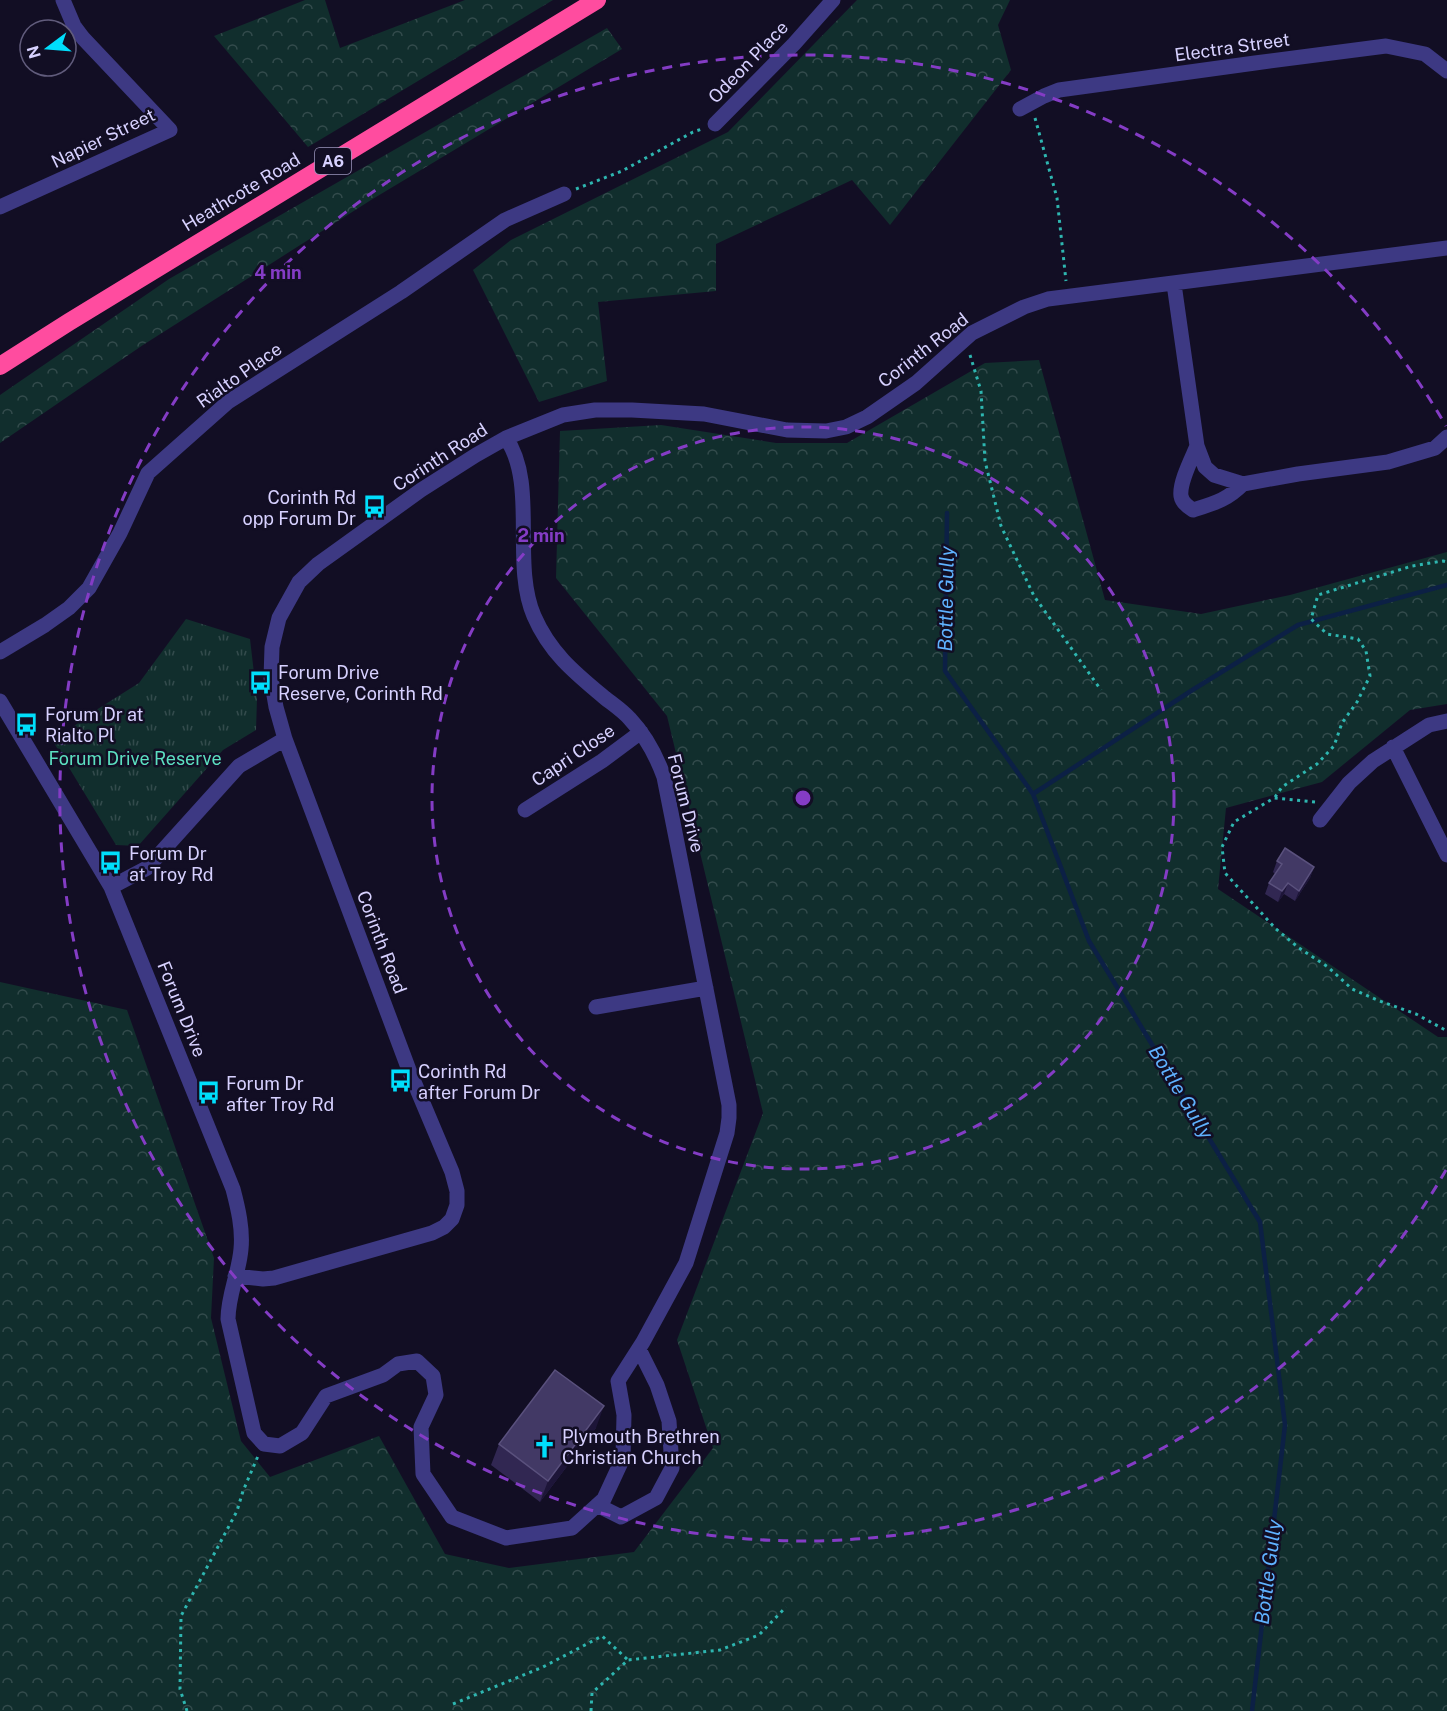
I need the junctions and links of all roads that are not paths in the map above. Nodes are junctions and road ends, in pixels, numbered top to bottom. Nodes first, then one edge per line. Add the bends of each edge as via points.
1 (63, 0) edge
2 (597, 0) edge
3 (833, 0) edge
4 (1447, 71) edge
5 (1026, 106) road end
6 (715, 124) road end
7 (564, 194) road end
8 (0, 207) edge
9 (1447, 248) edge
10 (1174, 284) junction
11 (0, 366) edge
12 (1447, 437) edge
13 (506, 438) junction
14 (1197, 446) junction
15 (1243, 484) junction
16 (0, 652) edge
17 (0, 701) edge
18 (1447, 721) edge
19 (641, 732) junction
20 (285, 739) junction
21 (1393, 747) junction
22 (525, 810) dead end
23 (1320, 820) dead end
24 (1447, 855) edge
25 (111, 887) junction
26 (706, 988) junction
27 (596, 1007) dead end
28 (235, 1276) junction
29 (639, 1349) junction
30 (597, 1505) junction

1 - 8 street, Napier Street via 83,38 170,130
2 - 11 highway, Heathcote Road / A6
3 - 6 street, Odeon Place
4 - 5 street, Electra Street via 1425,54 1386,46 1059,90
7 - 16 street, Rialto Place via 505,220 401,292 228,402 148,473 89,588 69,608
9 - 10 street, Corinth Road
10 - 13 street, Corinth Road via 1048,299 1024,307 972,333 916,383 846,427 787,430 704,414 595,410 563,415
10 - 14 street
12 - 15 street via 1435,448 1388,462
13 - 19 street, Forum Drive via 521,482 527,594 534,614 559,657
13 - 20 street, Corinth Road via 421,490 299,582 279,618 272,647 271,678
14 - 15 street via 1205,467 1214,475
14 - 15 street via 1181,488 1181,498 1187,506 1193,510 1209,505 1231,496
17 - 25 street, Forum Drive
18 - 21 street via 1429,724
19 - 22 street, Capri Close
19 - 26 street, Forum Drive via 664,777
20 - 25 street via 239,766 147,868
20 - 28 street, Corinth Road via 452,1172 457,1206 452,1219 432,1233 274,1278
21 - 23 street via 1349,783
21 - 24 street
25 - 28 street, Forum Drive via 233,1189 241,1230
26 - 27 street
26 - 29 street, Forum Drive via 729,1118 686,1263
28 - 30 street, Forum Drive via 228,1319 254,1432 264,1444 280,1446 302,1432 326,1396 383,1375 398,1364 417,1361 433,1376 436,1395 421,1427 423,1474 452,1517 506,1538 572,1528
29 - 30 street, Forum Drive via 618,1381 624,1415 623,1458 604,1499
29 - 30 street via 669,1421 672,1468 656,1497 621,1517

